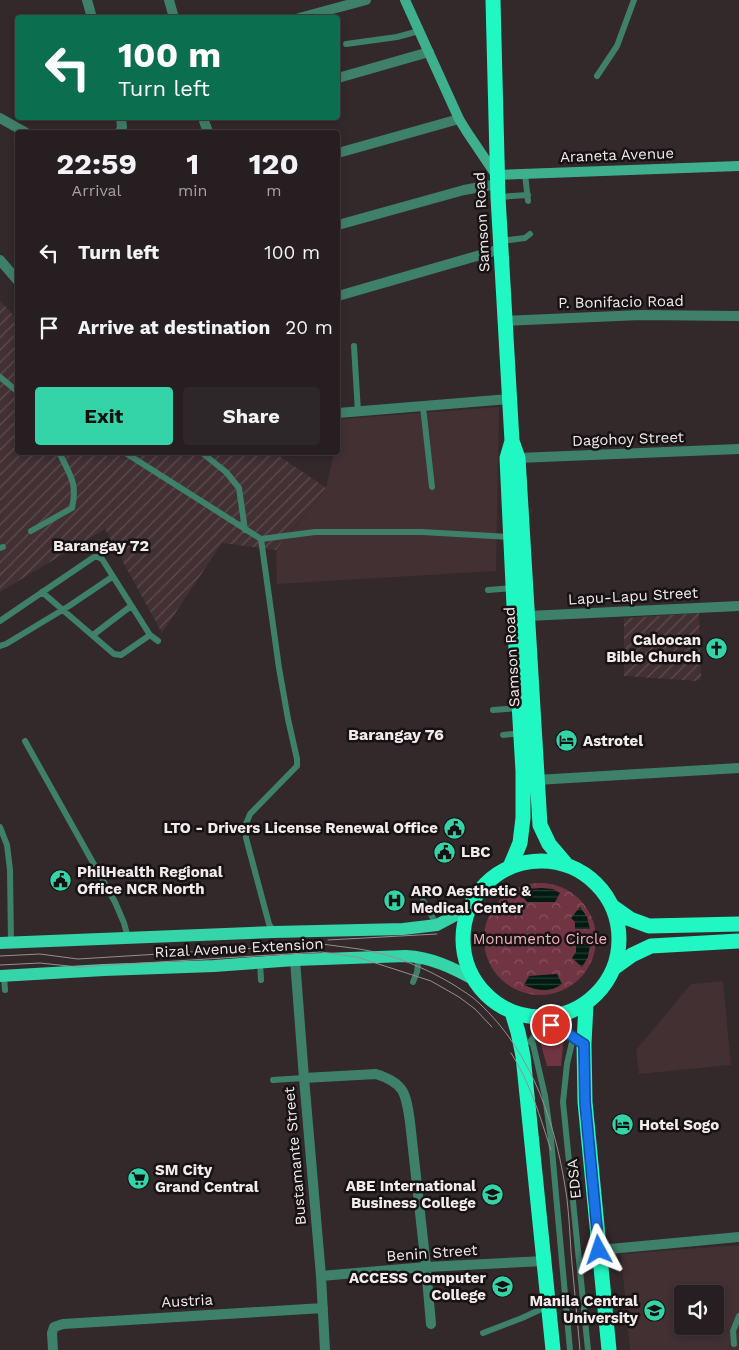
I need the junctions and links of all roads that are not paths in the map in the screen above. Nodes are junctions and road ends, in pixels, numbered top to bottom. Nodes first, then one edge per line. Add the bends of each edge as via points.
1 (87, 0) edge
2 (169, 0) edge
3 (366, 0) edge
4 (405, 0) edge
5 (493, 0) edge
6 (634, 0) edge
7 (91, 15) edge
8 (173, 15) edge
9 (311, 15) edge
10 (419, 31) junction
11 (346, 44) dead end
12 (429, 52) junction
13 (597, 76) dead end
14 (340, 77) edge
15 (0, 118) edge
16 (459, 119) junction
17 (21, 130) edge
18 (340, 152) edge
19 (739, 166) edge
20 (525, 174) junction
21 (497, 185) junction
22 (340, 224) edge
23 (530, 234) dead end
24 (500, 245) junction
25 (0, 260) edge
26 (15, 278) edge
27 (340, 295) edge
28 (739, 316) edge
29 (504, 321) junction
30 (354, 346) dead end
31 (0, 377) edge
32 (15, 390) edge
33 (509, 400) junction
34 (423, 407) junction
35 (358, 412) junction
36 (340, 413) edge
37 (512, 441) junction
38 (739, 449) edge
39 (60, 455) edge
40 (129, 455) edge
41 (205, 455) edge
42 (518, 458) junction
43 (432, 487) dead end
44 (245, 530) junction
45 (31, 531) dead end
46 (511, 537) junction
47 (261, 539) junction
48 (112, 576) junction
49 (513, 588) junction
50 (488, 590) dead end
51 (42, 592) junction
52 (131, 606) junction
53 (739, 606) edge
54 (63, 610) junction
55 (528, 616) junction
56 (0, 621) edge
57 (150, 634) junction
58 (93, 635) junction
59 (158, 641) dead end
60 (0, 646) edge
61 (519, 708) junction
62 (493, 710) dead end
63 (520, 733) junction
64 (503, 734) dead end
65 (25, 742) dead end
66 (739, 768) edge
67 (536, 780) junction
68 (0, 827) edge
69 (566, 864) junction
70 (510, 867) junction
71 (422, 901) dead end
72 (613, 907) junction
73 (469, 908) junction
74 (739, 924) edge
75 (436, 925) junction
76 (274, 932) junction
77 (128, 938) junction
78 (739, 941) edge
79 (6, 943) edge
80 (739, 946) edge
81 (419, 957) junction
82 (295, 960) junction
83 (260, 963) junction
84 (614, 968) junction
85 (2, 976) edge
86 (261, 980) dead end
87 (475, 980) junction
88 (413, 982) dead end
89 (5, 990) dead end
90 (586, 1004) junction
91 (512, 1012) junction
92 (532, 1040) junction
93 (578, 1041) junction
94 (523, 1056) junction
95 (304, 1078) junction
96 (273, 1080) dead end
97 (739, 1237) edge
98 (599, 1250) junction
99 (545, 1261) junction
100 (426, 1268) junction
101 (321, 1276) junction
102 (548, 1306) junction
103 (323, 1308) junction
104 (739, 1316) edge
105 (431, 1324) dead end
106 (484, 1333) dead end
107 (736, 1345) edge
108 (53, 1350) edge
109 (325, 1350) edge
110 (553, 1350) edge
111 (570, 1350) edge
112 (588, 1350) edge
113 (608, 1350) edge

1 - 7 street
2 - 8 street
3 - 9 street
4 - 10 street
5 - 21 highway, Samson Road
6 - 13 lane via 617,46
10 - 11 lane
10 - 12 street
12 - 14 street
12 - 16 street
15 - 17 street
16 - 18 street
16 - 21 street
19 - 20 street, Araneta Avenue
20 - 21 street, Araneta Avenue
20 - 21 lane via 528,198
21 - 22 street via 464,190
21 - 24 highway, Samson Road
23 - 24 lane
24 - 27 street
24 - 29 highway, Samson Road
25 - 26 street
28 - 29 street, P. Bonifacio Road via 641,315
29 - 33 highway, Samson Road
30 - 35 lane
31 - 32 lane
33 - 34 street
33 - 37 highway, Samson Road
34 - 35 street
34 - 43 lane
35 - 36 street
37 - 42 highway, Samson Road
37 - 46 highway, Samson Road via 507,458
38 - 42 street, Dagohoy Street
39 - 45 lane via 73,480 75,496 72,508
40 - 44 lane
41 - 44 lane via 226,472 239,488
42 - 55 highway, Samson Road
44 - 47 lane
46 - 47 lane via 422,532 315,532
46 - 49 highway, Samson Road
47 - 76 lane via 279,668 298,758 297,766 250,814 246,824 246,838 269,924
48 - 51 lane via 98,556
48 - 52 lane
48 - 54 lane
49 - 50 lane
49 - 61 highway, Samson Road
51 - 54 lane
51 - 56 lane
52 - 57 lane
52 - 58 lane
53 - 55 street, Lapu-Lapu Street
54 - 58 lane
54 - 60 lane
55 - 67 highway, Samson Road
57 - 58 lane via 118,655
57 - 59 lane
61 - 62 lane
61 - 63 highway, Samson Road
63 - 64 lane
63 - 70 highway, Samson Road via 524,818 520,843
65 - 77 lane via 115,902
66 - 67 street
67 - 69 highway, Samson Road via 540,825 549,844
68 - 79 lane via 5,836 10,870
69 - 70 highway via 535,860
69 - 72 highway via 594,880
70 - 73 highway via 485,884
71 - 75 lane
72 - 74 highway via 630,919 649,926
72 - 84 highway via 619,932
73 - 75 main road, Rizal Avenue Extension
73 - 87 highway via 463,945
75 - 76 main road, Rizal Avenue Extension via 403,930
76 - 77 main road, Rizal Avenue Extension
77 - 79 main road, Rizal Avenue Extension
78 - 80 lane
78 - 84 highway via 650,946
81 - 82 main road, Rizal Avenue Extension
81 - 87 main road, Rizal Avenue Extension
81 - 88 lane
82 - 83 main road, Rizal Avenue Extension
82 - 95 street, Bustamante Street
83 - 85 main road, Rizal Avenue Extension
83 - 86 lane
84 - 90 highway via 603,988
85 - 89 lane
87 - 91 highway via 491,999
90 - 91 highway via 551,1017 531,1017
90 - 93 highway, EDSA
91 - 94 highway
92 - 93 lane via 536,1032 551,1025
92 - 94 lane
92 - 111 lane via 551,1139
93 - 98 highway, EDSA
93 - 112 lane via 567,1064 563,1102
94 - 99 highway
95 - 96 lane
95 - 100 street via 376,1074 402,1089 407,1099
95 - 101 street, Bustamante Street
97 - 98 street
98 - 113 highway, EDSA
99 - 100 street, Benin Street
99 - 102 highway
100 - 101 street, Benin Street
100 - 105 street
101 - 103 street, Bustamante Street
102 - 106 lane
102 - 110 highway
103 - 108 street, Austria via 63,1324 54,1327
103 - 109 street, Bustamante Street
104 - 107 lane via 733,1331

